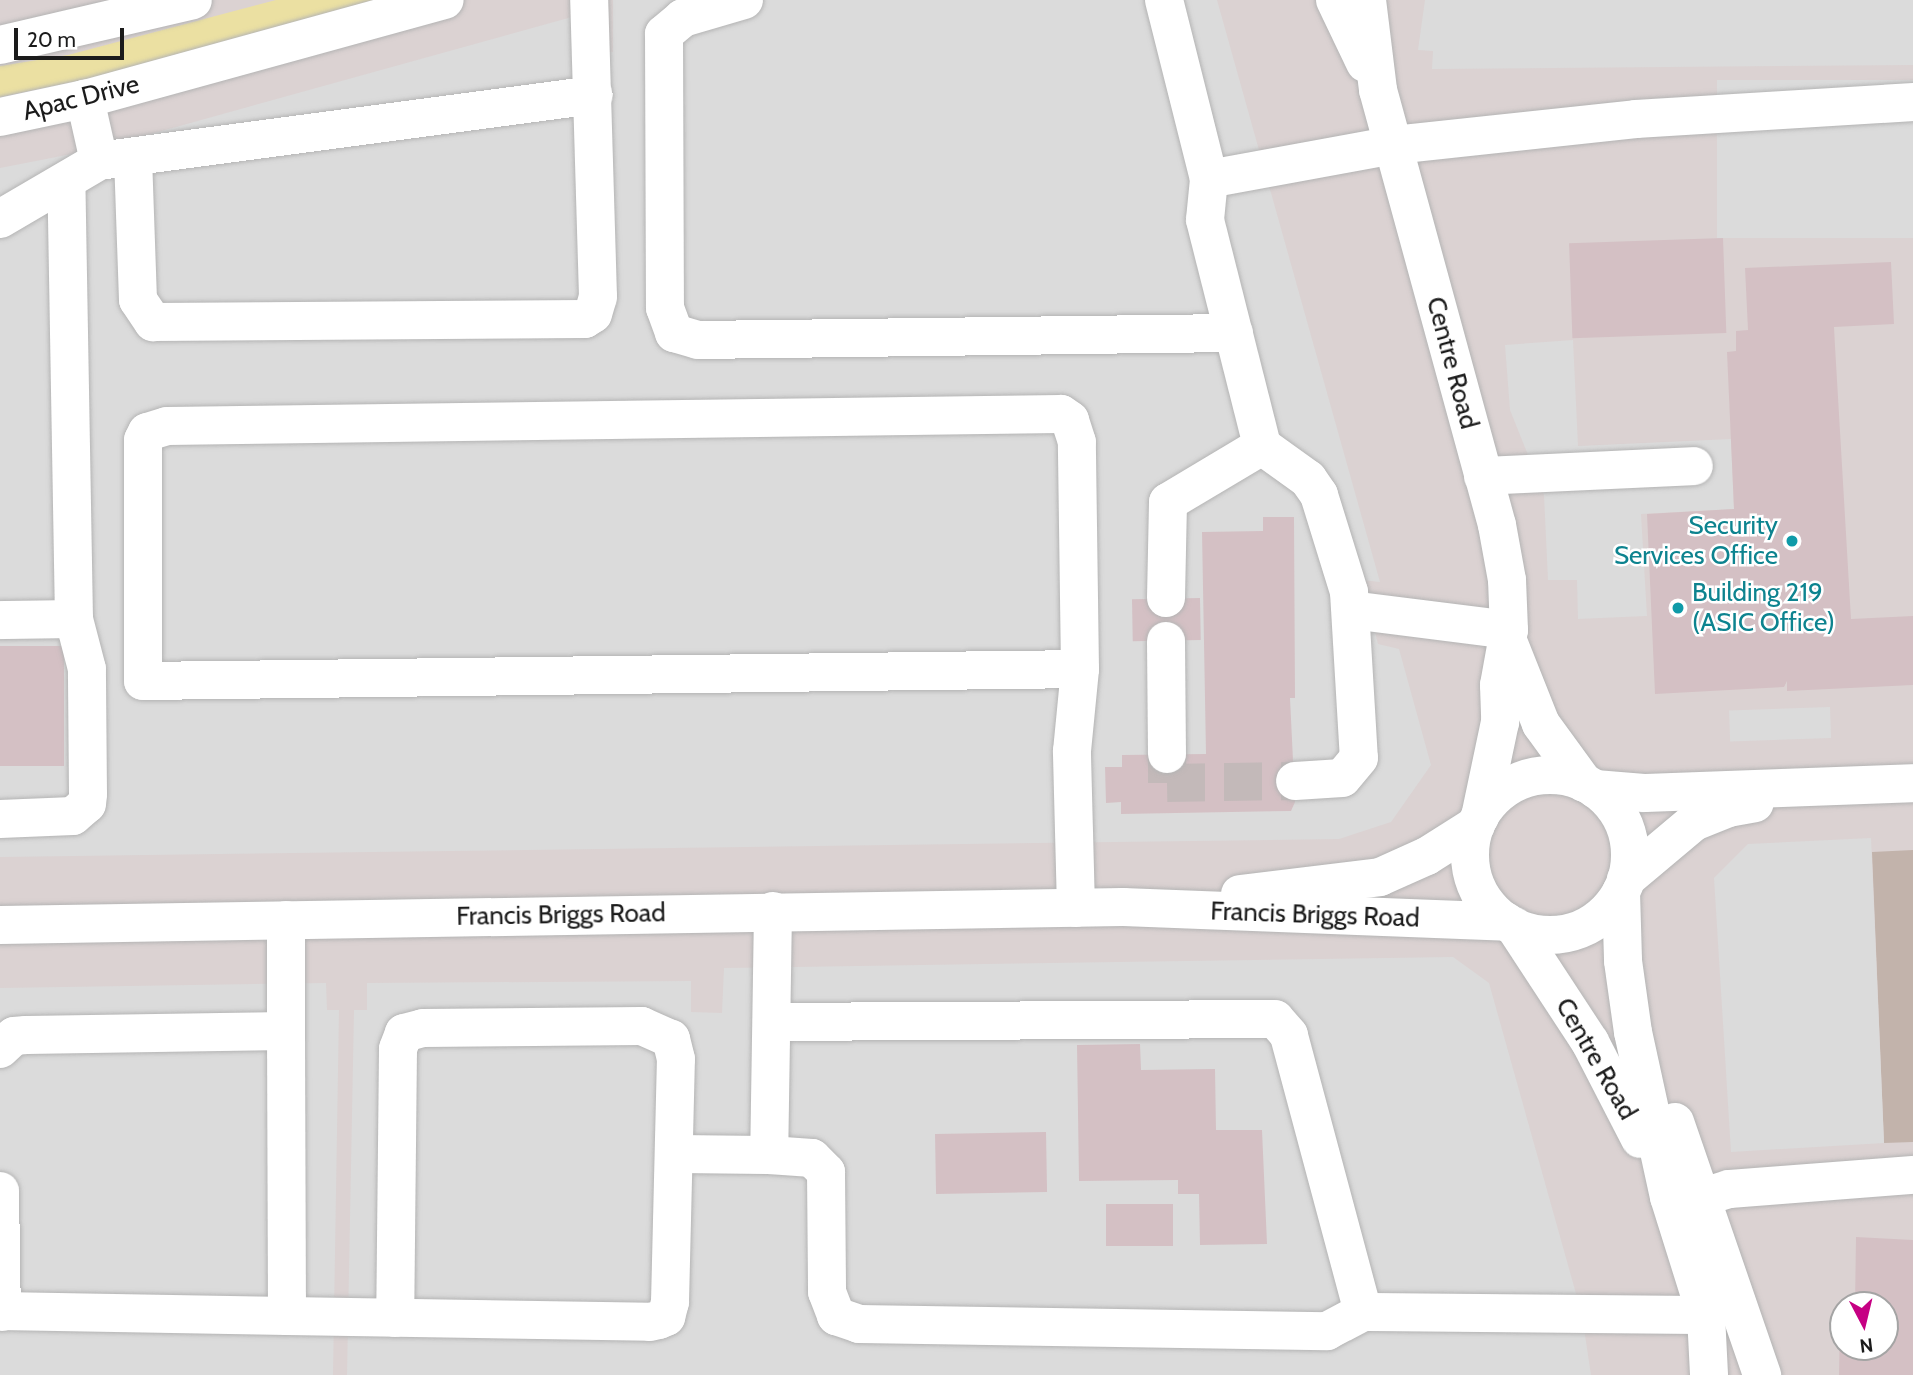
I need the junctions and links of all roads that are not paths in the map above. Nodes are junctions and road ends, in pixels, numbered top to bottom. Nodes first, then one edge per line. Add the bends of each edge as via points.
1 (193, 0) edge
2 (445, 0) edge
3 (589, 0) edge
4 (744, 0) edge
5 (1164, 0) edge
6 (1335, 0) edge
7 (1367, 0) edge
8 (0, 45) edge
9 (1378, 90) junction
10 (594, 95) junction
11 (85, 99) junction
12 (1913, 102) edge
13 (0, 117) edge
14 (1394, 145) junction
15 (116, 159) junction
16 (1209, 179) junction
17 (66, 181) junction
18 (0, 219) edge
19 (1234, 333) junction
20 (1262, 446) junction
21 (1694, 466) dead end
22 (1483, 476) junction
23 (1166, 598) dead end
24 (1351, 610) junction
25 (74, 619) junction
26 (0, 620) edge
27 (1508, 634) junction
28 (1166, 641) dead end
29 (1080, 669) junction
30 (1167, 754) tunnel mouth
31 (1294, 781) tunnel mouth
32 (1913, 783) edge
33 (1590, 786) junction
34 (1854, 786) junction
35 (0, 819) edge
36 (1478, 821) junction
37 (1624, 885) junction
38 (1123, 907) junction
39 (1076, 908) junction
40 (773, 911) junction
41 (286, 920) junction
42 (1510, 924) junction
43 (0, 925) edge
44 (774, 1022) junction
45 (286, 1031) junction
46 (0, 1049) edge
47 (675, 1154) junction
48 (769, 1155) junction
49 (1913, 1175) edge
50 (0, 1191) edge
51 (1680, 1201) junction
52 (1, 1312) edge
53 (1363, 1312) junction
54 (287, 1316) junction
55 (395, 1318) junction
56 (1706, 1318) junction
57 (1709, 1375) edge
58 (1735, 1375) edge
59 (1762, 1375) edge

1 - 8 street
2 - 11 street, Apac Drive
3 - 10 street
4 - 19 street via 682,18 664,34 665,308 674,332 698,340
5 - 16 street
6 - 9 street, Centre Road
7 - 9 street, Centre Road
9 - 14 street, Centre Road
10 - 15 street
10 - 15 street via 598,297 593,314 585,320 161,324 145,317 140,309 136,237
11 - 13 street, Apac Drive
11 - 15 street
12 - 14 street via 1636,119
14 - 16 street
14 - 22 street, Centre Road
15 - 17 street
16 - 19 street via 1205,220
17 - 18 street
17 - 25 street
19 - 20 street
20 - 23 street via 1168,502
20 - 24 street via 1308,480 1319,495
21 - 22 street
22 - 27 street, Centre Road via 1503,551
24 - 27 street
24 - 31 street via 1359,758 1342,778
25 - 26 street
25 - 35 street via 87,669 87,804 73,816 62,818
27 - 33 street, Centre Road via 1541,724
27 - 36 street, Centre Road via 1499,685 1500,722
28 - 30 street
29 - 29 street via 143,681 142,451 147,432 167,426 1047,412 1070,420 1076,430
29 - 39 street via 1072,751
32 - 34 street
33 - 34 street via 1644,793
33 - 36 street via 1558,776 1532,777 1496,796
33 - 37 street via 1623,822 1630,850
34 - 37 street via 1710,814 1681,830
36 - 38 street, Francis Briggs Road via 1427,856 1380,877
36 - 42 street via 1471,852 1474,879 1487,903
37 - 42 street via 1602,916 1574,931 1544,934
37 - 51 street, Centre Road via 1627,996
38 - 39 street, Francis Briggs Road
38 - 42 street, Francis Briggs Road
39 - 40 street, Francis Briggs Road
40 - 41 street, Francis Briggs Road
40 - 44 street
41 - 43 street, Francis Briggs Road
41 - 45 street
42 - 51 street, Centre Road via 1590,1042
44 - 48 street
44 - 53 street via 1275,1019 1289,1035
45 - 46 street via 26,1035 14,1036
45 - 54 street
47 - 48 street
47 - 55 street via 666,1317
47 - 55 street via 676,1049 663,1033 629,1026 423,1028 404,1033 398,1049
48 - 53 street via 812,1158 826,1172 828,1305 846,1322 1327,1331
49 - 51 street via 1729,1188
50 - 52 street
51 - 56 street, Centre Road
51 - 59 street
52 - 54 street
53 - 56 street
54 - 55 street
56 - 57 street, Centre Road
56 - 58 street, Centre Road

